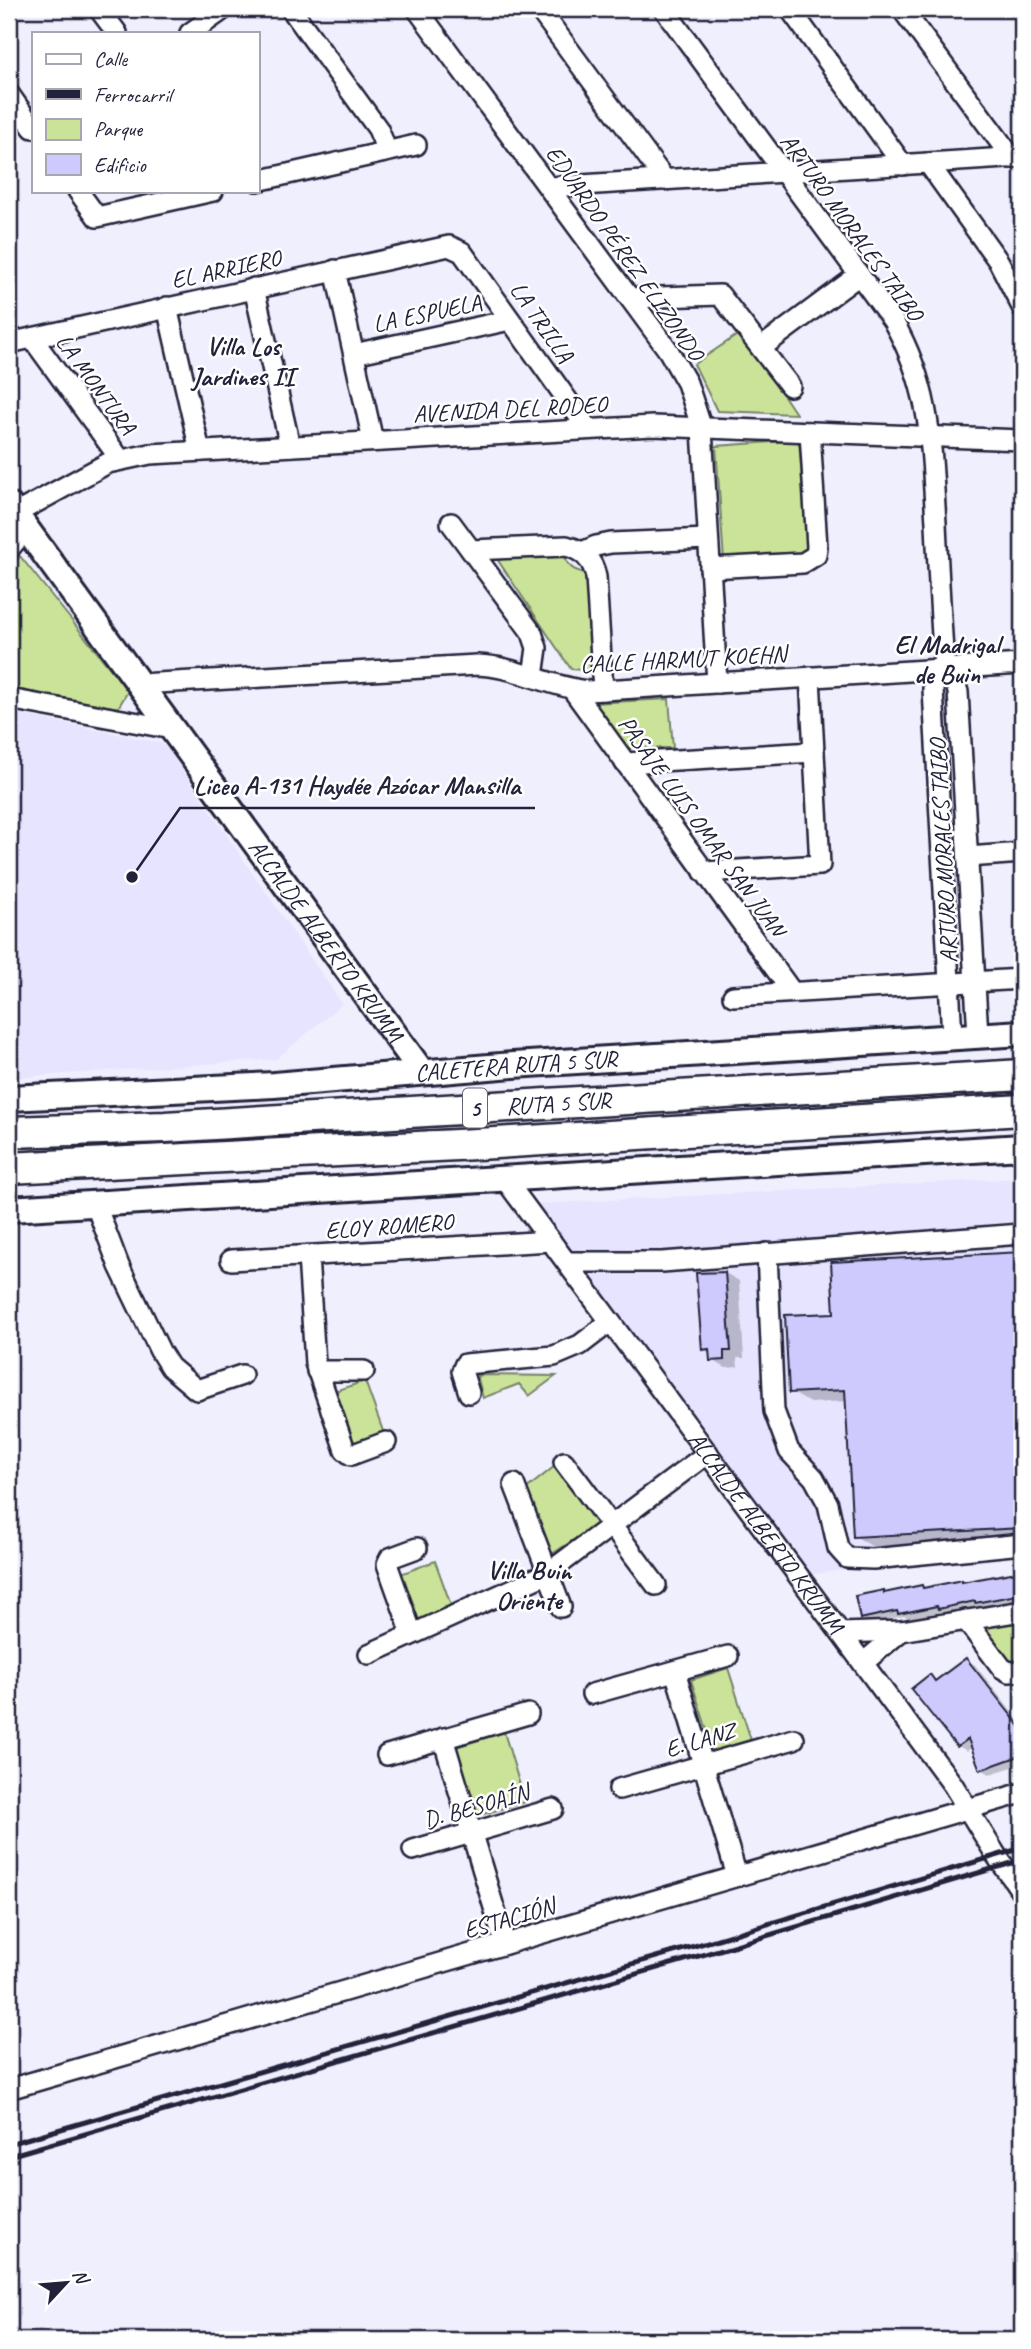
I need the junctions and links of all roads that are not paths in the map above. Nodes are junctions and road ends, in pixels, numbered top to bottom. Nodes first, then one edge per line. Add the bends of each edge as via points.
1 (99, 9) edge
2 (224, 9) edge
3 (291, 9) edge
4 (418, 9) edge
5 (539, 9) edge
6 (664, 9) edge
7 (790, 9) edge
8 (902, 9) edge
9 (116, 32) edge
10 (192, 32) edge
11 (9, 94) edge
12 (32, 127) edge
13 (416, 145) dead end
14 (384, 152) junction
15 (1017, 158) edge
16 (929, 163) junction
17 (903, 165) junction
18 (783, 173) junction
19 (665, 180) junction
20 (259, 181) edge
21 (550, 187) junction
22 (79, 192) edge
23 (209, 192) edge
24 (454, 247) joint
25 (335, 270) junction
26 (859, 275) junction
27 (254, 288) junction
28 (630, 298) junction
29 (1022, 306) edge
30 (167, 307) junction
31 (510, 320) junction
32 (32, 338) junction
33 (9, 343) edge
34 (762, 347) junction
35 (354, 354) junction
36 (790, 386) dead end
37 (588, 429) junction
38 (702, 429) junction
39 (810, 432) junction
40 (931, 436) junction
41 (1022, 440) edge
42 (373, 441) junction
43 (290, 446) junction
44 (200, 451) junction
45 (120, 459) junction
46 (17, 516) edge
47 (451, 523) dead end
48 (708, 539) junction
49 (9, 549) edge
50 (471, 550) junction
51 (582, 552) junction
52 (710, 568) junction
53 (1022, 664) edge
54 (944, 668) junction
55 (533, 677) junction
56 (810, 677) junction
57 (717, 683) junction
58 (139, 684) junction
59 (572, 689) junction
60 (603, 690) junction
61 (9, 698) edge
62 (172, 729) junction
63 (814, 752) junction
64 (625, 763) junction
65 (1022, 853) edge
66 (968, 857) junction
67 (704, 872) junction
68 (1022, 979) edge
69 (975, 981) junction
70 (949, 983) junction
71 (792, 992) junction
72 (733, 996) dead end
73 (1022, 1033) edge
74 (978, 1035) junction
75 (952, 1037) junction
76 (422, 1072) junction
77 (1022, 1075) edge
78 (9, 1098) edge
79 (1022, 1110) edge
80 (9, 1132) edge
81 (1022, 1147) edge
82 (9, 1168) edge
83 (504, 1178) junction
84 (95, 1203) junction
85 (9, 1209) edge
86 (1021, 1234) edge
87 (551, 1241) junction
88 (767, 1253) junction
89 (308, 1256) junction
90 (231, 1261) dead end
91 (567, 1262) junction
92 (610, 1322) junction
93 (317, 1371) junction
94 (364, 1371) dead end
95 (242, 1375) dead end
96 (469, 1393) dead end
97 (386, 1442) dead end
98 (708, 1453) junction
99 (564, 1462) dead end
100 (514, 1484) dead end
101 (611, 1525) junction
102 (1022, 1544) edge
103 (417, 1548) dead end
104 (548, 1573) junction
105 (656, 1585) dead end
106 (561, 1607) dead end
107 (1022, 1611) edge
108 (966, 1620) junction
109 (901, 1631) junction
110 (841, 1633) junction
111 (412, 1634) junction
112 (369, 1654) dead end
113 (728, 1656) dead end
114 (863, 1663) junction
115 (675, 1671) junction
116 (1022, 1671) edge
117 (592, 1694) dead end
118 (528, 1714) dead end
119 (443, 1738) junction
120 (794, 1739) dead end
121 (387, 1755) dead end
122 (704, 1765) junction
123 (619, 1789) dead end
124 (1022, 1793) edge
125 (553, 1809) dead end
126 (967, 1809) junction
127 (471, 1833) junction
128 (413, 1850) dead end
129 (737, 1876) junction
130 (1022, 1892) edge
131 (505, 1944) junction
132 (9, 2089) edge

1 - 9 street
2 - 10 street
3 - 14 street via 378,129
4 - 21 street, EDUARDO PÉREZ ELIZONDO
5 - 19 street
6 - 18 street, ARTURO MORALES TAIBO
7 - 17 street
8 - 15 street
11 - 12 street
13 - 14 street
14 - 20 street
15 - 16 street
16 - 17 street
16 - 29 street via 999,262
17 - 18 street
18 - 19 street
18 - 26 street, ARTURO MORALES TAIBO
19 - 21 street
21 - 28 street, EDUARDO PÉREZ ELIZONDO
22 - 23 street via 97,217
24 - 25 street, EL ARRIERO
24 - 31 street, LA TRILLA
25 - 27 street, EL ARRIERO
25 - 35 street
26 - 34 street
26 - 40 street, ARTURO MORALES TAIBO via 905,343 923,390
27 - 30 street, EL ARRIERO
27 - 43 street
28 - 34 street via 720,295
28 - 38 street, EDUARDO PÉREZ ELIZONDO via 678,366
30 - 32 street, EL ARRIERO
30 - 44 street
31 - 35 street, LA ESPUELA
31 - 37 street, LA TRILLA
32 - 33 street, EL ARRIERO
32 - 45 street, LA MONTURA
34 - 36 street
35 - 42 street
37 - 38 street, AVENIDA DEL RODEO
37 - 42 street, AVENIDA DEL RODEO
38 - 39 street, AVENIDA DEL RODEO
38 - 48 street, EDUARDO PÉREZ ELIZONDO
39 - 40 street, AVENIDA DEL RODEO
39 - 52 street via 817,547 813,559
40 - 41 street, AVENIDA DEL RODEO
40 - 54 street, ARTURO MORALES TAIBO
42 - 43 street, AVENIDA DEL RODEO
43 - 44 street, AVENIDA DEL RODEO
44 - 45 street, AVENIDA DEL RODEO
45 - 46 street, AVENIDA DEL RODEO
46 - 49 street, AVENIDA DEL RODEO
46 - 58 main road, ALCALDE ALBERTO KRUMM
47 - 50 street
48 - 51 street via 611,543
48 - 52 street, EDUARDO PÉREZ ELIZONDO
50 - 51 street via 560,546
50 - 55 street via 532,633 537,648
51 - 60 street via 592,562 596,577
52 - 57 street, EDUARDO PÉREZ ELIZONDO
53 - 54 street, CALLE HARMUT KOEHN
54 - 56 street, CALLE HARMUT KOEHN
54 - 66 street, ARTURO MORALES TAIBO via 958,692
54 - 70 street, ARTURO MORALES TAIBO via 933,689
55 - 58 street, CALLE HARMUT KOEHN via 477,665
55 - 59 street, CALLE HARMUT KOEHN
56 - 57 street, CALLE HARMUT KOEHN
56 - 63 street
57 - 60 street, CALLE HARMUT KOEHN
58 - 62 main road, ALCALDE ALBERTO KRUMM
59 - 60 street, CALLE HARMUT KOEHN
59 - 64 street, PASAJE LUIS OMAR SAN JUAN
61 - 62 street
62 - 76 main road, ALCALDE ALBERTO KRUMM
63 - 64 street
63 - 67 street via 820,864
64 - 67 street, PASAJE LUIS OMAR SAN JUAN
65 - 66 street
66 - 69 street, ARTURO MORALES TAIBO
67 - 71 street, PASAJE LUIS OMAR SAN JUAN
68 - 69 street
69 - 70 street
69 - 74 street, ARTURO MORALES TAIBO
70 - 71 street
70 - 75 street, ARTURO MORALES TAIBO
71 - 72 street
73 - 74 main road, CALETERA RUTA 5 SUR
74 - 75 main road, CALETERA RUTA 5 SUR
75 - 76 main road, CALETERA RUTA 5 SUR
76 - 78 main road, CALETERA RUTA 5 SUR via 260,1086
77 - 80 highway, RUTA 5 SUR / 5 via 179,1126
79 - 82 highway, RUTA 5 SUR / 5
81 - 83 main road
83 - 84 main road
83 - 87 street, ALCALDE ALBERTO KRUMM
84 - 85 main road
84 - 95 street via 119,1266 170,1367 197,1390
86 - 88 street
87 - 89 street, ELOY ROMERO
87 - 91 street, ALCALDE ALBERTO KRUMM
88 - 91 street via 662,1262
88 - 102 street via 774,1411 789,1451 814,1478 828,1504 838,1548 847,1558 873,1559
89 - 90 street, ELOY ROMERO
89 - 93 street
91 - 92 street, ALCALDE ALBERTO KRUMM
92 - 96 street via 580,1345 554,1356 465,1364 462,1371
92 - 98 street, ALCALDE ALBERTO KRUMM
93 - 94 street
93 - 97 street via 346,1452 351,1455
98 - 101 street
98 - 110 street, ALCALDE ALBERTO KRUMM
99 - 101 street
100 - 104 street
101 - 104 street
101 - 105 street
103 - 111 street via 387,1563
104 - 106 street
104 - 111 street
107 - 108 street
108 - 109 street
108 - 116 street via 1002,1668
109 - 110 street
109 - 114 street
110 - 114 street, ALCALDE ALBERTO KRUMM
111 - 112 street
113 - 115 street
114 - 126 street, ALCALDE ALBERTO KRUMM
115 - 117 street
115 - 122 street
118 - 119 street
119 - 121 street
119 - 127 street
120 - 122 street, E. LANZ
122 - 123 street, E. LANZ
122 - 129 street
124 - 126 street, ESTACIÓN
125 - 127 street, D. BESOAÍN
126 - 129 street, ESTACIÓN
126 - 130 street, ALCALDE ALBERTO KRUMM
127 - 128 street, D. BESOAÍN
127 - 131 street
129 - 131 street, ESTACIÓN
131 - 132 street, ESTACIÓN

